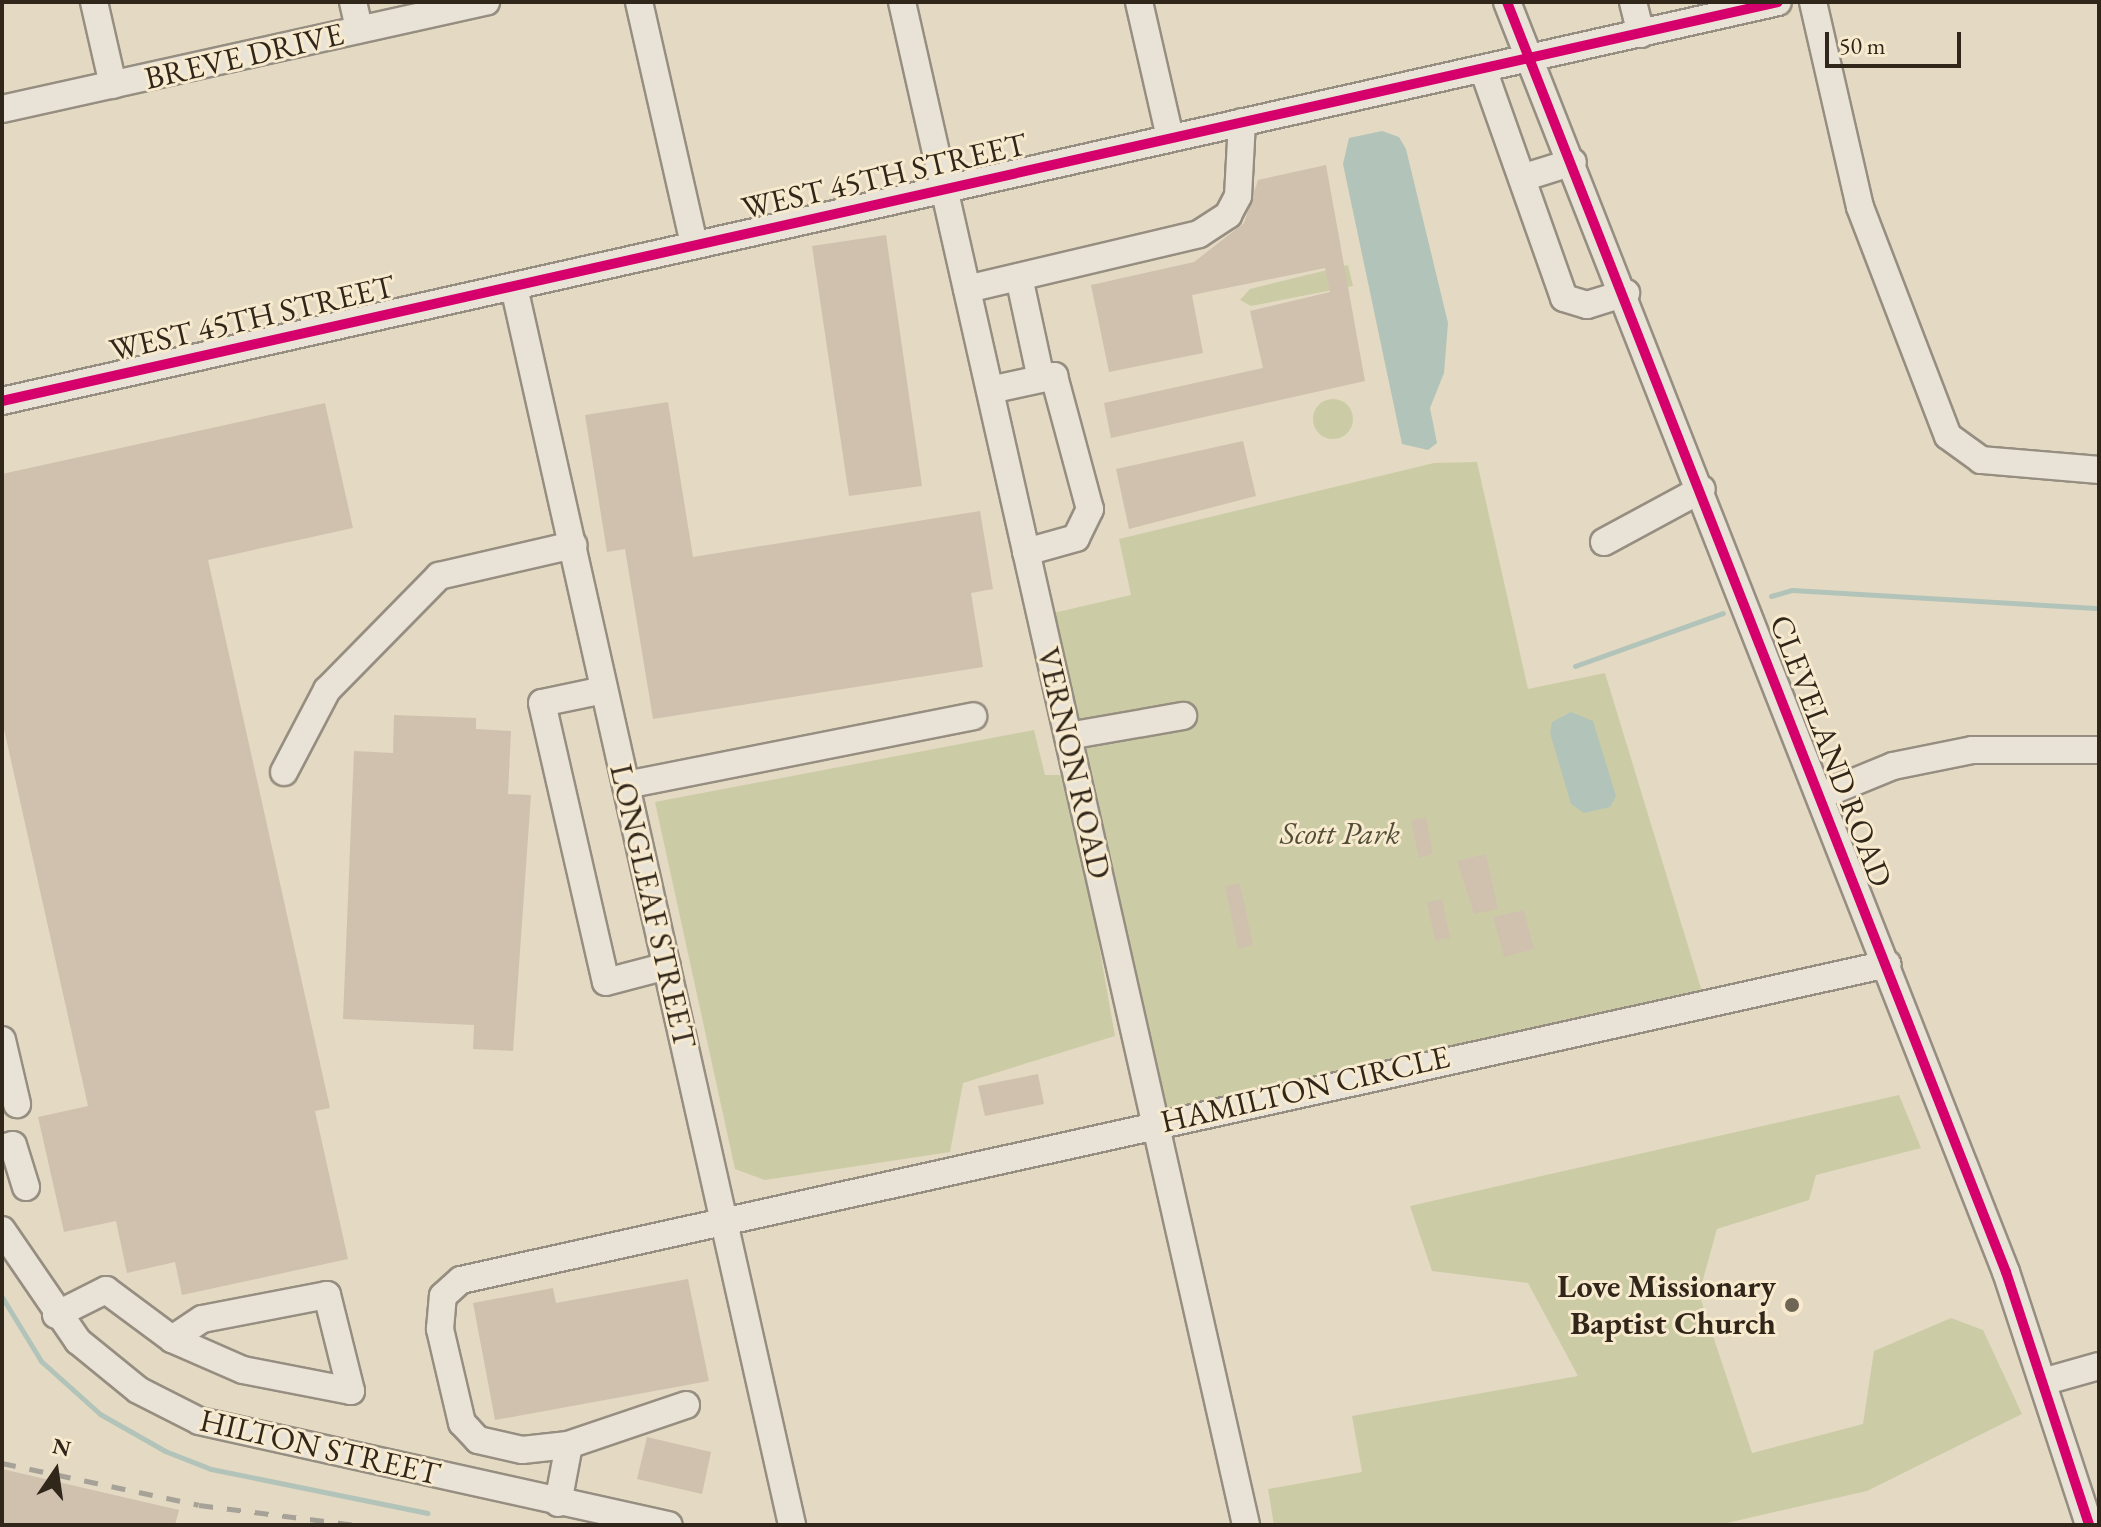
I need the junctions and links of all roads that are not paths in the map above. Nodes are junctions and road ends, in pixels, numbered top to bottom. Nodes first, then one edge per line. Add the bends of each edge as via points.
1 (94, 2) edge
2 (353, 2) edge
3 (486, 2) edge
4 (639, 2) edge
5 (902, 2) edge
6 (1139, 2) edge
7 (1507, 2) edge
8 (1633, 2) edge
9 (1778, 2) edge
10 (1813, 2) edge
11 (359, 29) junction
12 (1641, 34) junction
13 (1531, 59) junction
14 (1483, 69) junction
15 (113, 85) junction
16 (2, 109) edge
17 (1242, 122) junction
18 (1170, 137) junction
19 (1573, 162) junction
20 (1525, 177) junction
21 (945, 190) junction
22 (694, 245) junction
23 (1019, 277) junction
24 (514, 287) junction
25 (967, 289) junction
26 (1626, 293) junction
27 (1041, 379) junction
28 (990, 390) junction
29 (2, 401) edge
30 (2099, 470) edge
31 (1702, 489) junction
32 (1604, 542) dead end
33 (573, 545) junction
34 (1026, 552) junction
35 (604, 690) junction
36 (973, 716) dead end
37 (1183, 716) dead end
38 (1068, 736) junction
39 (2099, 750) edge
40 (284, 772) dead end
41 (626, 785) junction
42 (1820, 796) junction
43 (1887, 964) junction
44 (667, 966) junction
45 (2, 1040) edge
46 (17, 1104) dead end
47 (1157, 1122) junction
48 (2, 1148) edge
49 (26, 1187) dead end
50 (725, 1220) junction
51 (2, 1230) edge
52 (56, 1315) junction
53 (172, 1339) junction
54 (2099, 1366) edge
55 (2046, 1381) junction
56 (686, 1405) dead end
57 (569, 1445) junction
58 (558, 1503) junction
59 (669, 1525) edge
60 (792, 1525) edge
61 (1246, 1525) edge
62 (2089, 1525) edge

1 - 15 street
2 - 11 street
3 - 11 street, BREVE DRIVE
4 - 22 street
5 - 21 street, VERNON ROAD
6 - 18 street
7 - 13 street, CLEVELAND ROAD
8 - 12 street
9 - 12 street, WEST 45TH STREET
10 - 30 street via 1860,207 1948,436 1981,460
11 - 15 street, BREVE DRIVE
12 - 13 street, WEST 45TH STREET
13 - 14 street, WEST 45TH STREET
13 - 19 street, CLEVELAND ROAD
14 - 17 street, WEST 45TH STREET
14 - 20 street
15 - 16 street, BREVE DRIVE
17 - 18 street, WEST 45TH STREET
17 - 23 street via 1245,163 1228,215 1199,234
18 - 21 street, WEST 45TH STREET
19 - 20 street
19 - 26 street, CLEVELAND ROAD
20 - 26 street via 1564,298 1587,305
21 - 22 street, WEST 45TH STREET
21 - 25 street, VERNON ROAD
22 - 24 street, WEST 45TH STREET
23 - 25 street
23 - 27 street
24 - 29 street, WEST 45TH STREET
24 - 33 street, LONGLEAF STREET
25 - 28 street, VERNON ROAD
26 - 31 street, CLEVELAND ROAD
27 - 28 street
27 - 34 street via 1054,376 1090,509 1076,538
28 - 34 street, VERNON ROAD
31 - 32 street via 1649,512
31 - 42 street, CLEVELAND ROAD
33 - 35 street, LONGLEAF STREET
33 - 40 street via 439,576 327,690
34 - 38 street, VERNON ROAD
35 - 41 street, LONGLEAF STREET
35 - 44 street via 542,703 606,982
36 - 41 street
37 - 38 street
38 - 47 street, VERNON ROAD
39 - 42 street via 1972,750 1893,766
41 - 44 street, LONGLEAF STREET
42 - 43 street, CLEVELAND ROAD
43 - 47 street, HAMILTON CIRCLE
43 - 55 street, CLEVELAND ROAD
44 - 50 street, LONGLEAF STREET
45 - 46 street
47 - 50 street, HAMILTON CIRCLE
47 - 61 street, VERNON ROAD
48 - 49 street via 13,1145
50 - 57 street, HAMILTON CIRCLE via 449,1285 440,1329 462,1423 493,1445
50 - 60 street, LONGLEAF STREET
51 - 52 street, HILTON STREET
52 - 53 street via 106,1290
52 - 58 street, HILTON STREET via 105,1366 199,1421
53 - 53 street via 243,1370 351,1391 327,1295 202,1319
54 - 55 street
55 - 62 street, CLEVELAND ROAD
56 - 57 street
57 - 58 street
58 - 59 street, HILTON STREET

